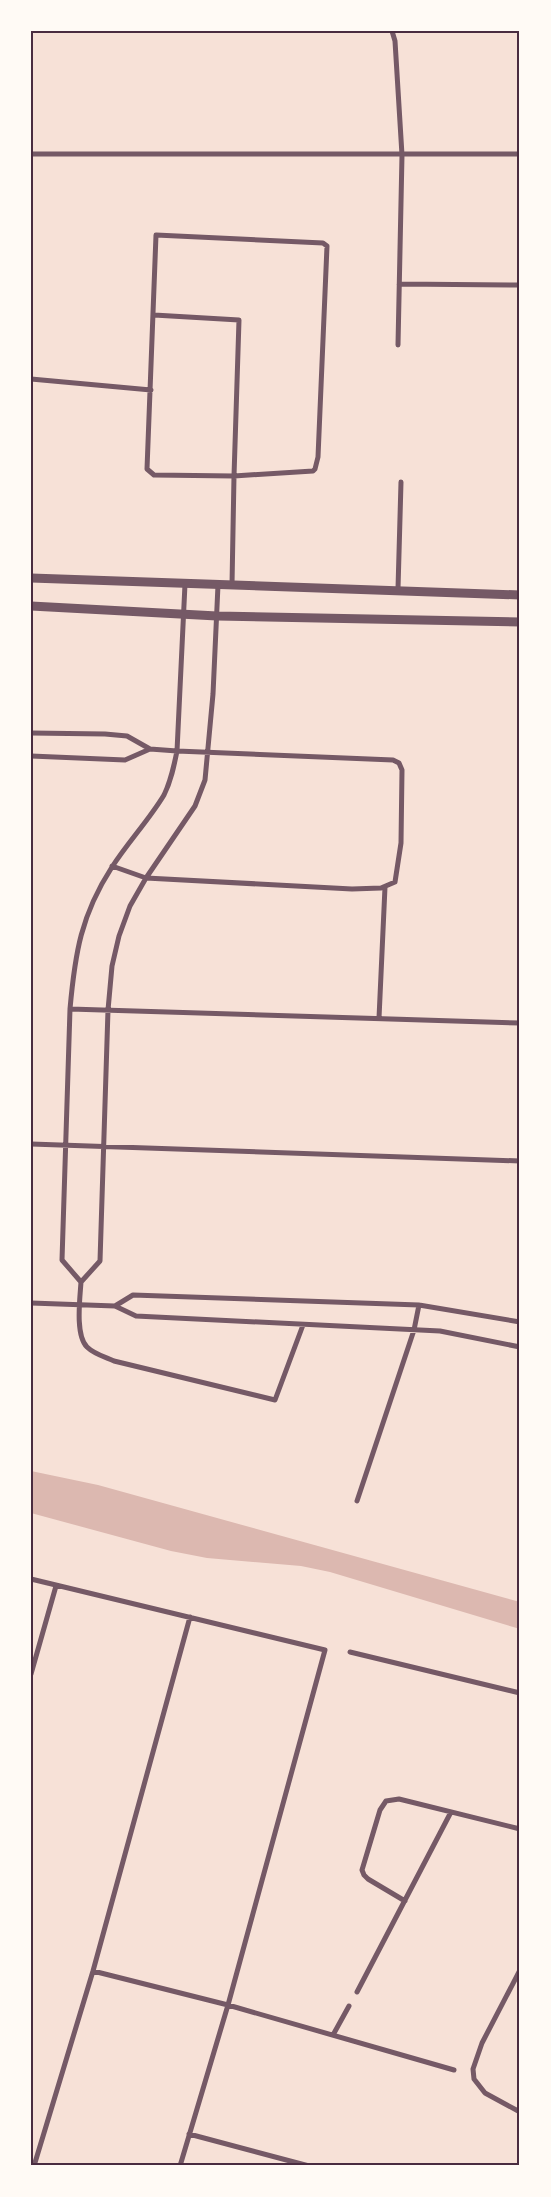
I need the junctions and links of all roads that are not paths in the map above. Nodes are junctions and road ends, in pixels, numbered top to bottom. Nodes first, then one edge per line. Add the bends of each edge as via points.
1 (392, 31) edge
2 (31, 154) edge
3 (520, 154) edge
4 (402, 155) junction
5 (399, 284) junction
6 (520, 284) edge
7 (154, 315) junction
8 (398, 345) dead end
9 (31, 379) edge
10 (151, 390) junction
11 (234, 476) junction
12 (402, 482) dead end
13 (31, 578) edge
14 (185, 584) junction
15 (218, 585) junction
16 (232, 585) junction
17 (398, 590) junction
18 (520, 595) edge
19 (31, 606) edge
20 (184, 614) junction
21 (217, 616) junction
22 (520, 622) edge
23 (31, 733) edge
24 (150, 749) junction
25 (176, 751) junction
26 (209, 751) junction
27 (31, 756) edge
28 (112, 866) junction
29 (146, 878) junction
30 (385, 888) junction
31 (70, 1008) junction
32 (108, 1010) junction
33 (380, 1018) junction
34 (520, 1023) edge
35 (31, 1144) edge
36 (66, 1145) junction
37 (104, 1147) junction
38 (520, 1160) edge
39 (81, 1282) junction
40 (31, 1303) edge
41 (80, 1305) junction
42 (419, 1305) junction
43 (115, 1306) junction
44 (520, 1322) edge
45 (303, 1325) junction
46 (414, 1330) junction
47 (520, 1347) edge
48 (357, 1501) dead end
49 (31, 1579) edge
50 (56, 1586) junction
51 (190, 1617) junction
52 (350, 1652) dead end
53 (31, 1674) edge
54 (520, 1693) edge
55 (451, 1812) junction
56 (520, 1829) edge
57 (405, 1901) junction
58 (520, 1970) edge
59 (93, 1971) junction
60 (357, 1992) dead end
61 (228, 2005) junction
62 (349, 2006) dead end
63 (333, 2036) junction
64 (454, 2070) dead end
65 (520, 2112) edge
66 (189, 2134) junction
67 (34, 2166) edge
68 (180, 2166) edge
69 (310, 2166) edge

1 - 4 street
2 - 4 street
3 - 4 street
4 - 5 street
5 - 6 street
5 - 8 street
7 - 10 street
7 - 11 street via 239,320
7 - 11 street via 156,235 323,243 327,246 315,469
9 - 10 street
10 - 11 street via 149,472 154,475
11 - 16 street
12 - 17 street
13 - 14 street
14 - 15 street
14 - 20 street
15 - 16 street
15 - 21 street
16 - 17 street
17 - 18 street
19 - 20 street
20 - 21 street
20 - 25 street
21 - 22 street
21 - 26 street
23 - 24 street via 127,736
24 - 25 street
24 - 27 street via 125,760
25 - 26 street
25 - 28 street via 173,772 164,794
26 - 29 street via 205,780 195,806
26 - 30 street via 393,760 399,763 402,770 402,843 395,882
28 - 29 street
28 - 31 street via 82,928 73,971
29 - 30 street
29 - 32 street via 130,906 119,936 112,966
30 - 33 street
31 - 32 street
31 - 36 street
32 - 33 street
32 - 37 street
33 - 34 street
35 - 36 street
36 - 37 street
36 - 39 street via 62,1260
37 - 38 street
37 - 39 street via 100,1262
39 - 41 street
40 - 41 street
41 - 43 street
41 - 45 street via 80,1333 85,1346 98,1355 274,1400
42 - 43 street via 133,1295
42 - 44 street
42 - 46 street
43 - 45 street via 136,1316
45 - 46 street
46 - 47 street via 440,1331
46 - 48 street
49 - 50 street
50 - 51 street
50 - 53 street
51 - 59 street
51 - 61 street via 325,1650
52 - 54 street
55 - 56 street
55 - 57 street
55 - 57 street via 394,1798 386,1801 380,1810 364,1864 364,1875
57 - 60 street
58 - 65 street via 482,2043 473,2069 474,2079 485,2093
59 - 61 street
59 - 67 street
61 - 63 street
61 - 66 street
62 - 63 street
63 - 64 street
66 - 68 street
66 - 69 street

